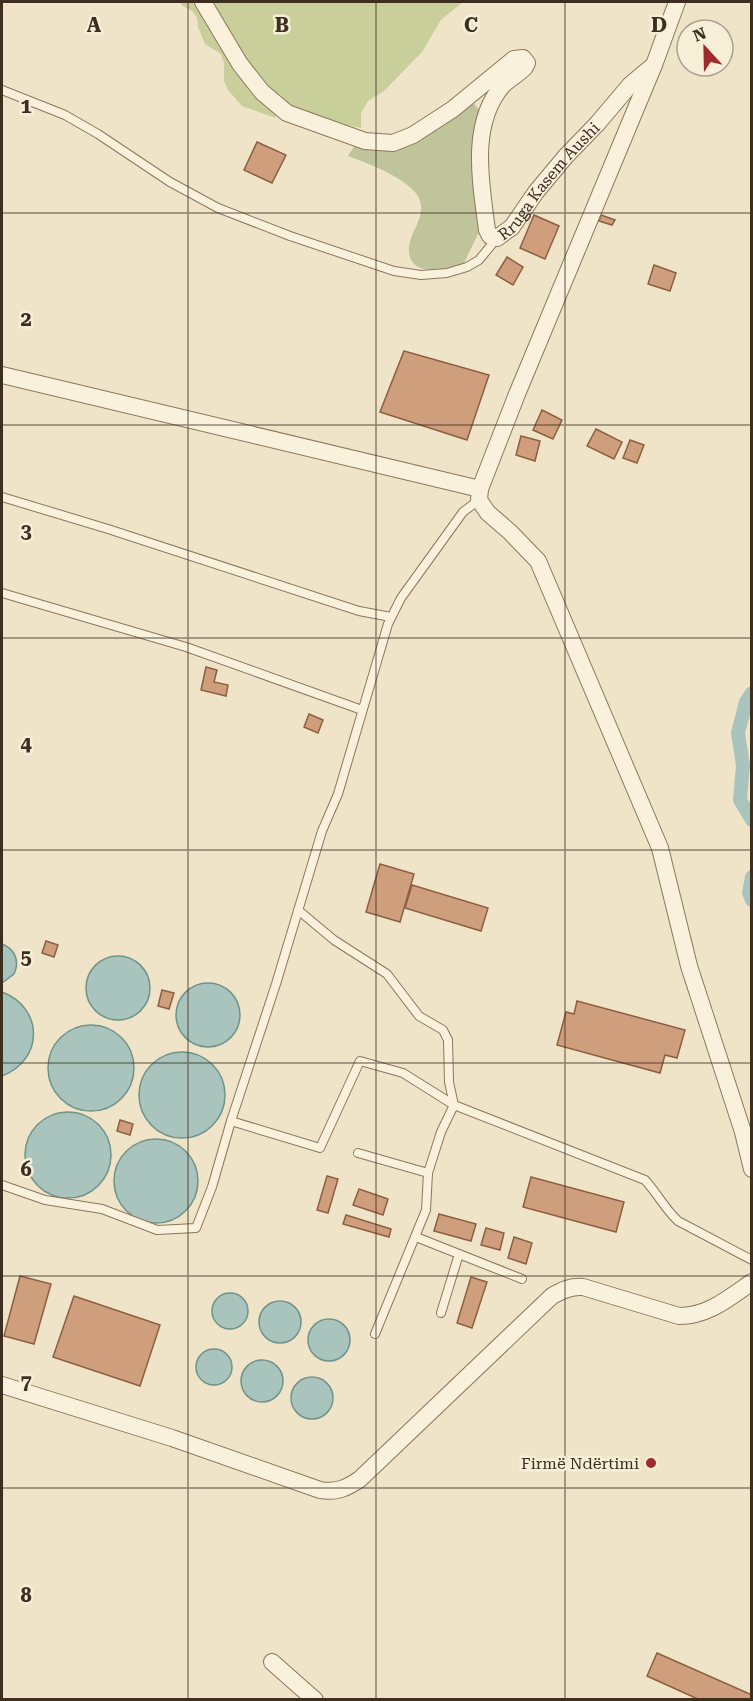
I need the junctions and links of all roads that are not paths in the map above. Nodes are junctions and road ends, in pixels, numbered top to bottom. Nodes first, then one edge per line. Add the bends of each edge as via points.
1 (203, 2) edge
2 (677, 2) edge
3 (654, 65) junction
4 (2, 90) edge
5 (496, 238) junction
6 (2, 375) edge
7 (480, 494) junction
8 (2, 497) edge
9 (2, 592) edge
10 (391, 617) junction
11 (362, 710) junction
12 (298, 910) junction
13 (454, 1105) junction
14 (231, 1121) junction
15 (358, 1153) dead end
16 (752, 1169) edge
17 (428, 1173) junction
18 (2, 1185) edge
19 (416, 1237) junction
20 (459, 1254) junction
21 (752, 1260) edge
22 (522, 1279) dead end
23 (752, 1282) edge
24 (441, 1313) dead end
25 (375, 1334) dead end
26 (2, 1385) edge
27 (272, 1662) dead end
28 (315, 1700) edge

1 - 5 street, Rruga Kasem Aushi via 240,64 262,92 287,113 365,141 393,143 413,135 453,109 514,59 523,58 525,67 503,85 488,111 481,144 479,167 487,230
2 - 3 street
3 - 5 street, Rruga Kasem Aushi via 630,85 566,156 512,227
3 - 7 street via 521,383
4 - 5 lane via 65,115 218,208 394,271 421,275 467,267 479,260
6 - 7 street
7 - 10 lane via 463,512
7 - 16 street via 488,513 538,561 660,848 689,966
8 - 10 lane via 359,611
9 - 11 lane via 186,647
10 - 11 lane
11 - 12 lane
12 - 13 lane via 334,940 387,974 419,1016 443,1030 448,1040
12 - 14 lane
13 - 14 lane via 403,1073 360,1061 320,1148
13 - 17 lane
13 - 21 lane via 645,1179 678,1221
14 - 18 lane via 196,1228 157,1230 102,1209 45,1200
15 - 17 lane
17 - 19 lane via 426,1210
19 - 20 lane
19 - 25 lane
20 - 22 lane
20 - 24 lane
23 - 26 street via 717,1306 692,1316 679,1316 583,1287 563,1289 360,1479 341,1490 320,1490
27 - 28 street

